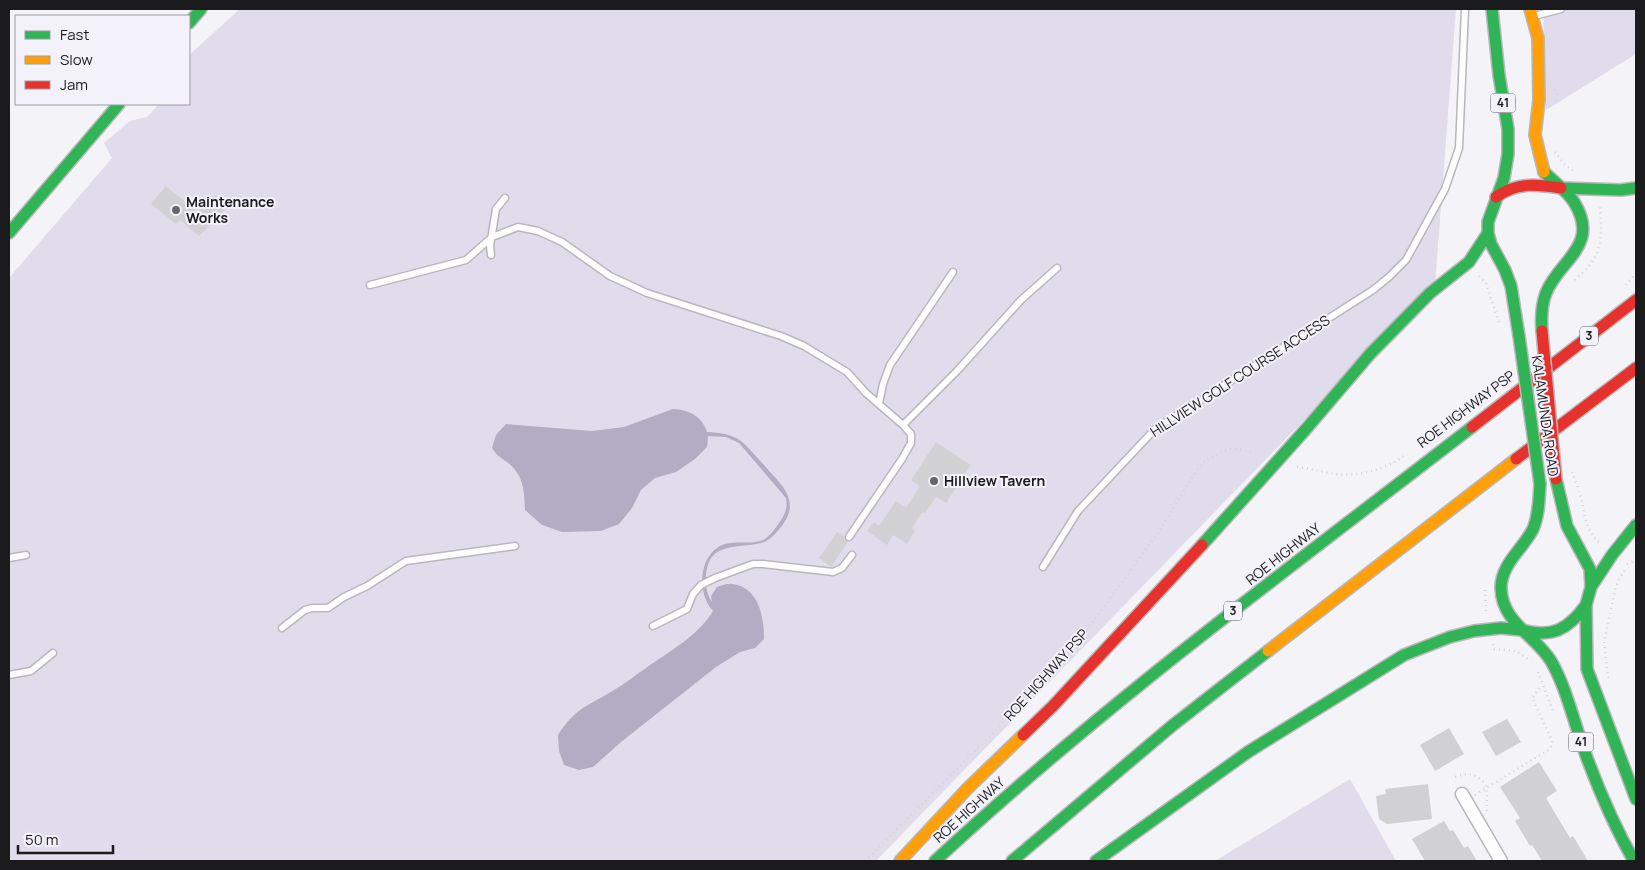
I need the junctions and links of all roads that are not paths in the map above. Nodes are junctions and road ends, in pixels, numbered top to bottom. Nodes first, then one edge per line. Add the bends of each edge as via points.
1 (201, 9) edge
2 (1465, 9) edge
3 (1492, 9) edge
4 (1561, 9) edge
5 (1531, 12) edge
6 (190, 22) edge
7 (118, 105) edge
8 (1562, 188) junction
9 (1636, 188) edge
10 (1496, 196) junction
11 (505, 198) dead end
12 (9, 232) edge
13 (1488, 233) junction
14 (492, 237) junction
15 (491, 255) dead end
16 (1057, 268) dead end
17 (953, 272) dead end
18 (370, 285) dead end
19 (1636, 300) edge
20 (1636, 368) edge
21 (879, 404) junction
22 (903, 424) junction
23 (1636, 525) edge
24 (849, 537) dead end
25 (515, 546) dead end
26 (26, 555) dead end
27 (852, 555) dead end
28 (9, 558) edge
29 (1043, 567) dead end
30 (1591, 587) junction
31 (1586, 605) junction
32 (653, 626) dead end
33 (282, 628) dead end
34 (1522, 630) junction
35 (54, 653) dead end
36 (9, 675) edge
37 (1464, 798) road end
38 (1636, 799) edge
39 (900, 861) edge
40 (935, 861) edge
41 (1012, 861) edge
42 (1096, 861) edge
43 (1501, 861) edge
44 (1634, 861) edge

1 - 6 main road
2 - 29 lane, HILLVIEW GOLF COURSE ACCESS via 1458,148 1448,181 1406,260 1373,290 1155,430 1078,511
3 - 10 main road, 41 via 1498,75 1508,129 1504,178
4 - 5 lane
5 - 8 main road, KALAMUNDA ROAD / 41 via 1538,38 1539,100 1535,135 1542,171
7 - 12 main road
8 - 9 main road
8 - 10 main road via 1522,185 1508,188
8 - 30 main road, KALAMUNDA ROAD / 41, bridge via 1581,216 1582,232 1578,249 1546,292 1541,310 1542,331 1556,479 1567,526 1590,569
10 - 13 main road, 41
11 - 14 lane via 496,209
13 - 34 main road, KALAMUNDA ROAD / 41, bridge via 1511,286 1540,484 1539,508 1532,530 1504,570 1501,585 1502,602 1508,616
13 - 39 main road via 1469,262 1430,293 1382,342 1145,608
14 - 15 lane
14 - 18 lane via 466,260
14 - 21 lane via 518,227 538,231 562,242 610,276 647,293 804,346 847,372
16 - 22 lane via 1021,300 957,371
17 - 21 lane via 890,366
19 - 40 main road, ROE HIGHWAY / 3 via 1126,695 1032,773
20 - 41 main road via 1173,725
21 - 22 lane
22 - 24 lane via 911,434 911,443
23 - 30 main road
25 - 33 lane via 406,561 328,608 305,610
26 - 28 lane
27 - 32 lane via 842,568 833,572 763,564 744,567 701,585 687,609
30 - 31 main road, KALAMUNDA ROAD / 41
31 - 34 main road, KALAMUNDA ROAD via 1564,628 1548,634
31 - 38 main road, KALAMUNDA ROAD / 41 via 1587,669
34 - 42 main road via 1471,631 1404,655 1248,752
34 - 44 main road, KALAMUNDA ROAD / 41 via 1546,653 1557,672 1595,780
35 - 36 lane via 31,671
37 - 43 street

